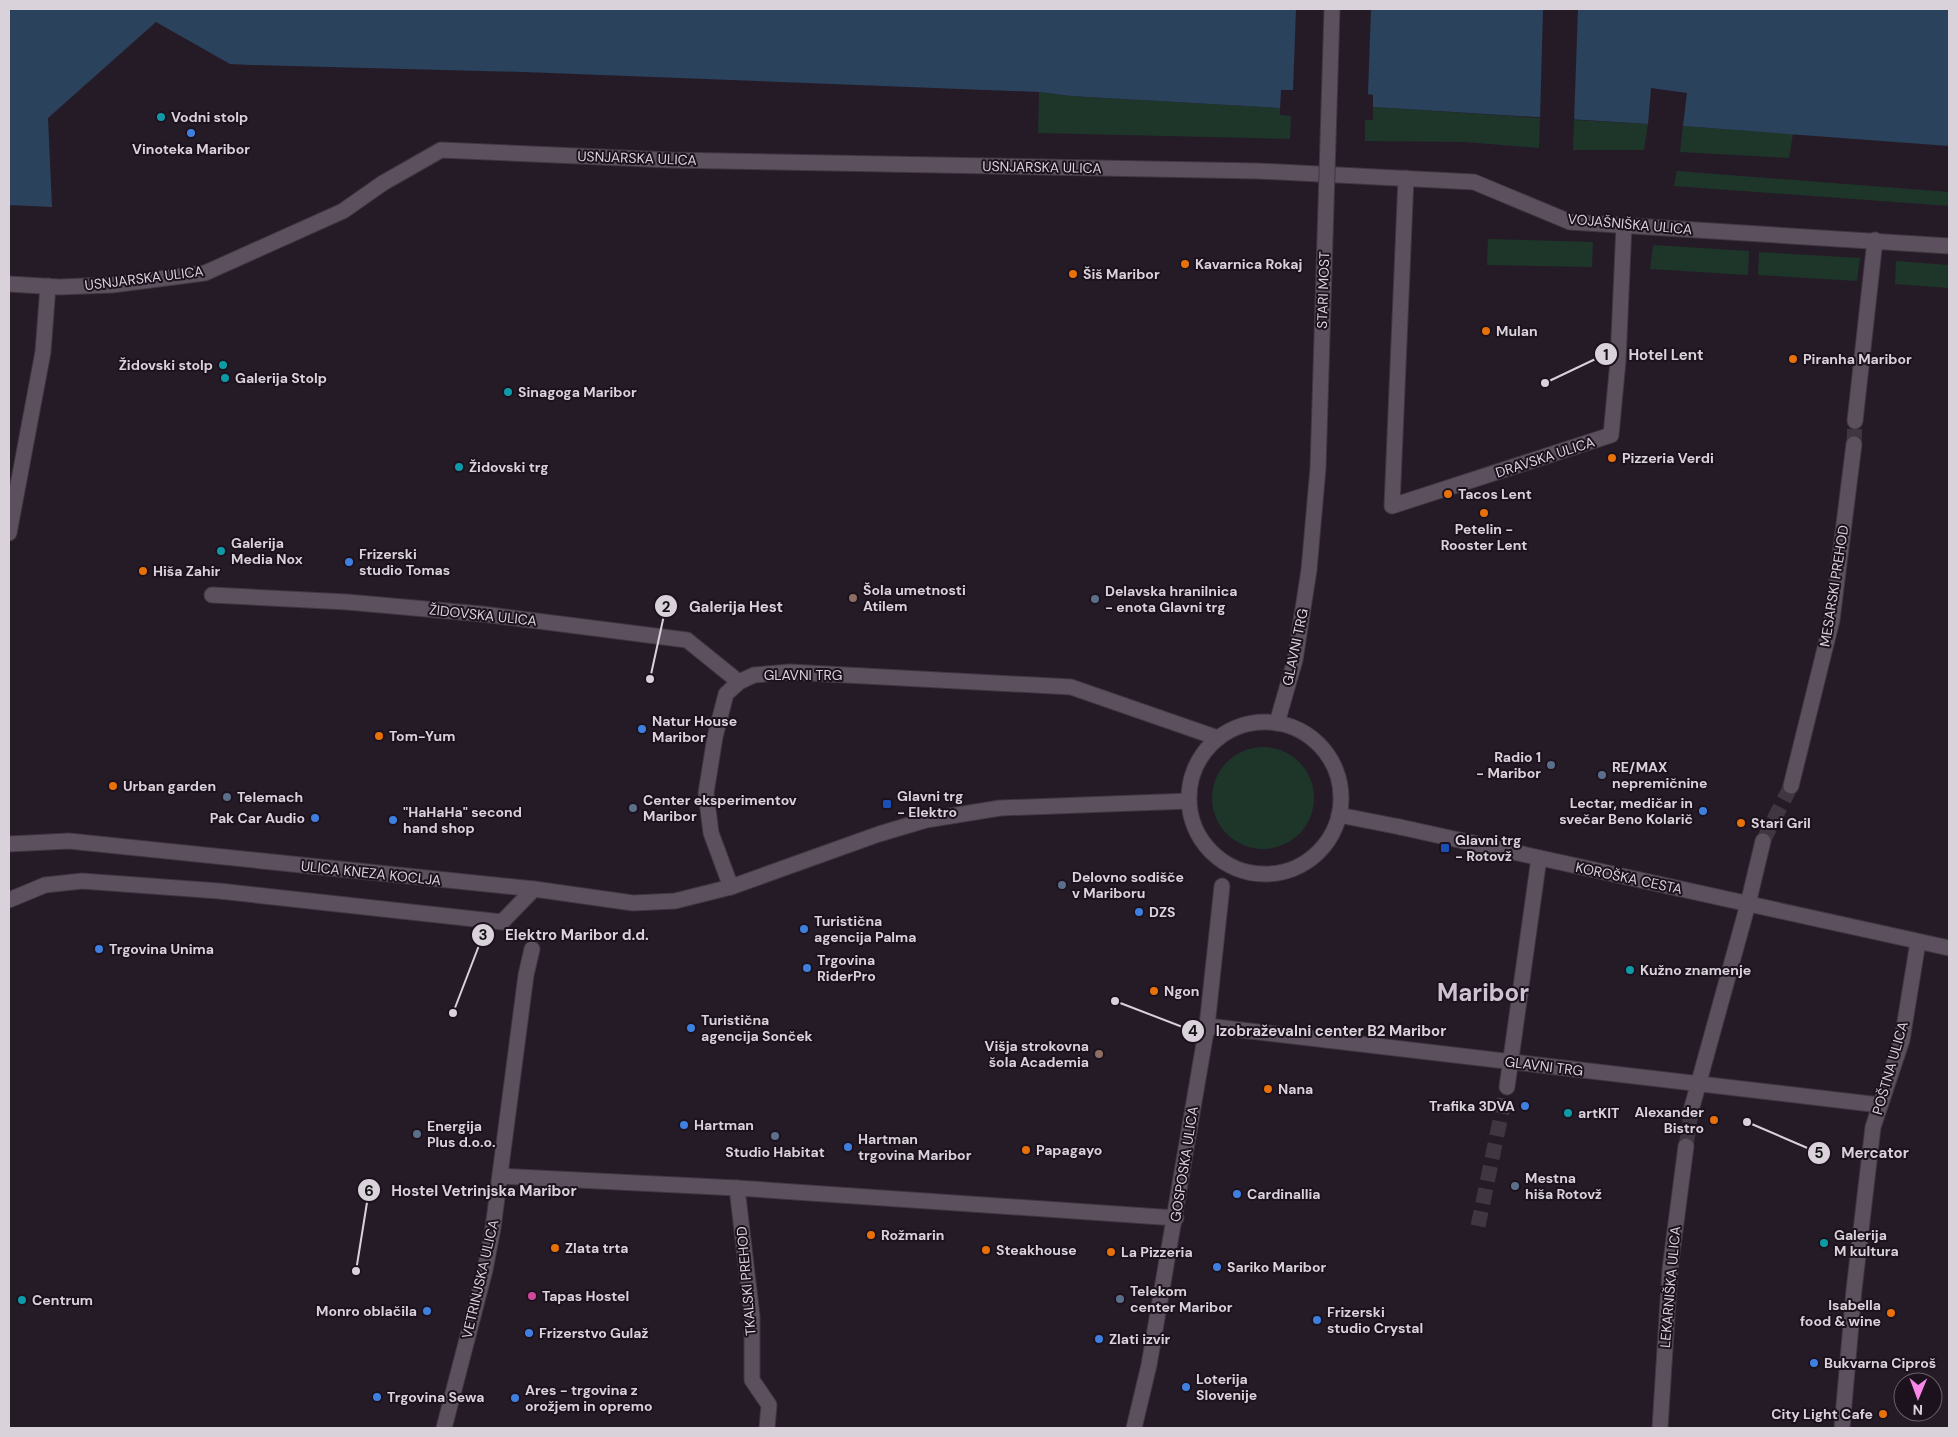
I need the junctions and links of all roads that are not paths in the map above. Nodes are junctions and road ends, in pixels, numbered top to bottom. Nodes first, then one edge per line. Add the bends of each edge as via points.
1 (1332, 9) edge
2 (1258, 171) joint
3 (1406, 178) junction
4 (1624, 226) junction
5 (1875, 240) junction
6 (1949, 246) edge
7 (9, 284) edge
8 (48, 286) junction
9 (1855, 421) tunnel mouth
10 (1854, 444) tunnel mouth
11 (9, 533) edge
12 (1309, 570) joint
13 (212, 595) dead end
14 (739, 682) junction
15 (1277, 723) junction
16 (1218, 738) junction
17 (1791, 786) tunnel mouth
18 (1189, 801) junction
19 (1339, 815) junction
20 (1763, 841) tunnel mouth
21 (9, 844) edge
22 (1539, 858) junction
23 (1222, 886) dead end
24 (731, 888) junction
25 (534, 890) junction
26 (9, 900) edge
27 (1748, 904) junction
28 (1918, 942) junction
29 (1949, 948) edge
30 (532, 949) dead end
31 (1207, 1026) junction
32 (1510, 1062) junction
33 (1697, 1084) junction
34 (1507, 1087) tunnel mouth
35 (1880, 1106) junction
36 (1692, 1107) tunnel mouth
37 (1686, 1146) tunnel mouth
38 (500, 1176) junction
39 (737, 1188) junction
40 (1176, 1218) junction
41 (444, 1428) edge
42 (767, 1428) edge
43 (1134, 1428) edge
44 (1660, 1428) edge
45 (1842, 1428) edge

1 - 12 street, STARI MOST, bridge via 1318,468
2 - 3 street, VOJAŠNIŠKA ULICA
2 - 8 street, USNJARSKA ULICA via 670,160 441,150 343,211 205,273 112,285
3 - 4 street, VOJAŠNIŠKA ULICA via 1474,182 1570,222
3 - 4 street, DRAVSKA ULICA via 1392,506 1611,435
4 - 5 street, VOJAŠNIŠKA ULICA
5 - 6 street, VOJAŠNIŠKA ULICA
5 - 9 street
7 - 8 street, USNJARSKA ULICA
8 - 11 street via 43,352
10 - 17 street, MESARSKI PREHOD via 1832,620
12 - 15 street, GLAVNI TRG via 1296,660
13 - 14 street, ŽIDOVSKA ULICA via 482,614 687,640
14 - 16 street, GLAVNI TRG via 754,675 790,672 1071,687
14 - 24 street via 726,694 714,738 706,793 711,833
15 - 16 street via 1246,724
15 - 19 street via 1306,734 1328,756 1340,784
16 - 18 street via 1196,766 1190,783
18 - 19 street via 1198,835 1210,850 1223,861 1258,873 1293,868 1309,860 1322,847
18 - 24 street via 1000,808 926,820
19 - 22 street, KOROŠKA CESTA
20 - 27 street
21 - 25 street, ULICA KNEZA KOCLJA via 69,841
22 - 27 street, KOROŠKA CESTA
22 - 32 street
23 - 31 street
24 - 25 street, ULICA KNEZA KOCLJA via 675,901 633,903
25 - 26 street via 502,922 219,891 82,881 45,885
27 - 28 street, KOROŠKA CESTA
27 - 33 street
28 - 29 street, KOROŠKA CESTA
28 - 35 street, POŠTNA ULICA via 1902,1040
30 - 38 street, VETRINJSKA ULICA
31 - 32 street, GLAVNI TRG
31 - 40 street, GOSPOSKA ULICA
32 - 33 street, GLAVNI TRG
32 - 34 street
33 - 35 street, GLAVNI TRG
33 - 36 street
35 - 45 street, POŠTNA ULICA via 1873,1127 1868,1166
37 - 44 street, LEKARNIŠKA ULICA via 1670,1269
38 - 39 street
38 - 41 street, VETRINJSKA ULICA via 485,1270
39 - 40 street
39 - 42 street, TKALSKI PREHOD via 752,1316 752,1380 769,1405
40 - 43 street, GOSPOSKA ULICA

